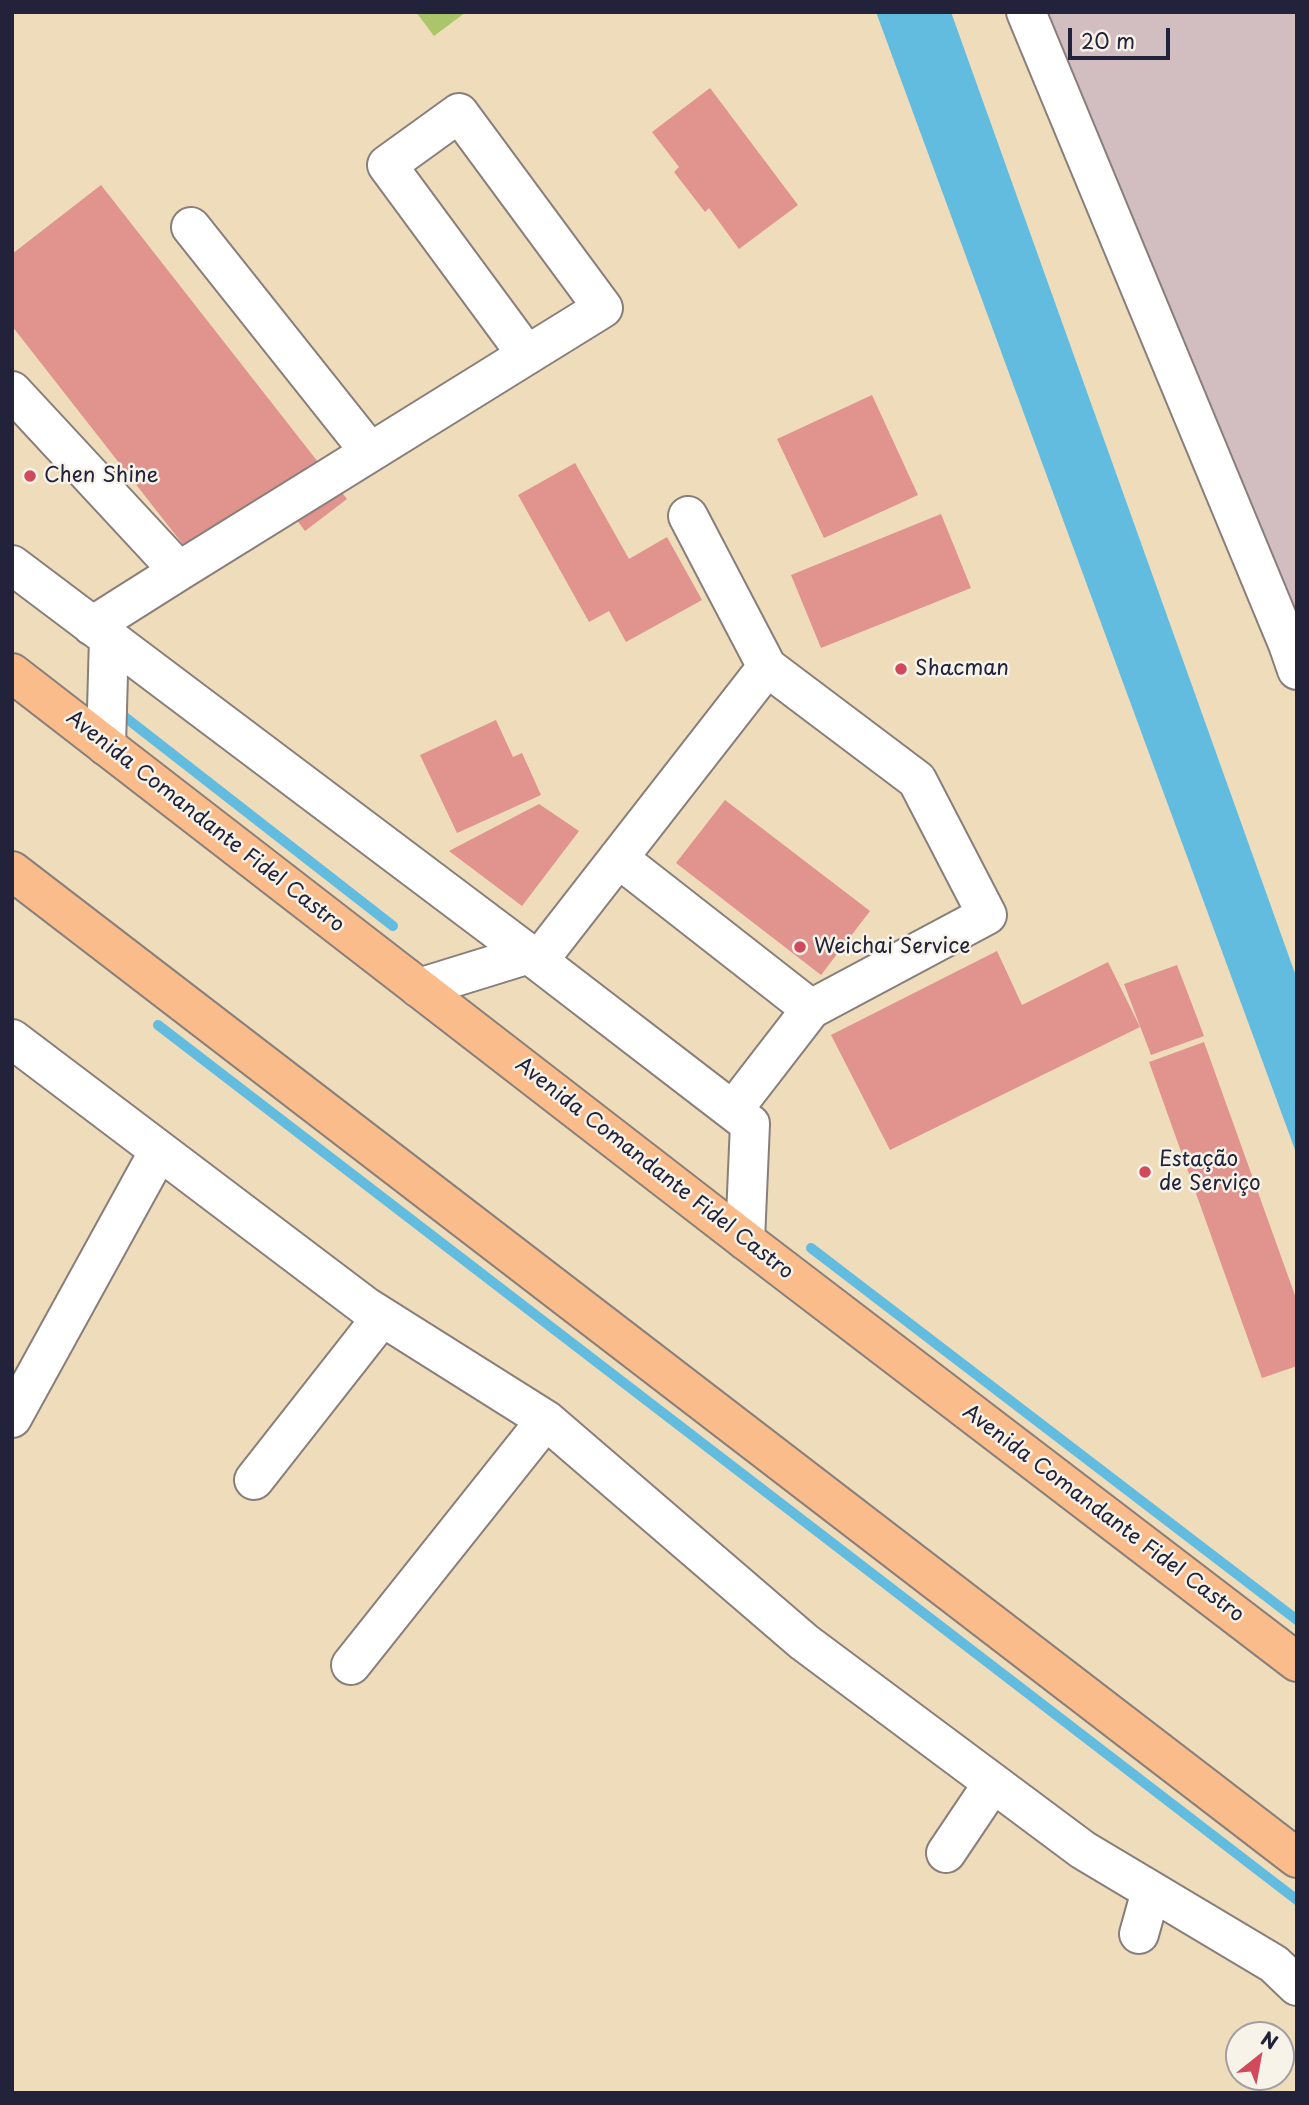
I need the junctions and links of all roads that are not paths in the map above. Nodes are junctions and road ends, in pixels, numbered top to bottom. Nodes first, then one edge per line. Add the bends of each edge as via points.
1 (1026, 12) edge
2 (191, 227) dead end
3 (527, 355) junction
4 (20, 415) edge
5 (370, 452) junction
6 (688, 516) dead end
7 (12, 565) edge
8 (179, 571) junction
9 (100, 631) junction
10 (1294, 652) edge
11 (767, 667) junction
12 (12, 673) edge
13 (106, 746) junction
14 (618, 858) junction
15 (12, 871) edge
16 (533, 958) junction
17 (419, 988) junction
18 (811, 1009) junction
19 (12, 1039) edge
20 (733, 1110) junction
21 (159, 1151) junction
22 (745, 1240) junction
23 (382, 1317) junction
24 (12, 1418) edge
25 (546, 1420) junction
26 (254, 1480) dead end
27 (1297, 1662) edge
28 (351, 1665) dead end
29 (993, 1783) junction
30 (946, 1853) dead end
31 (1297, 1858) edge
32 (1151, 1891) junction
33 (1139, 1934) dead end
34 (1297, 1986) edge

1 - 10 street
2 - 5 street
3 - 3 street via 387,165 460,113 603,308
3 - 5 street
4 - 8 street
5 - 8 street
6 - 11 street
7 - 9 street
8 - 9 street
9 - 13 street
9 - 16 street
11 - 14 street
11 - 18 street via 917,780 987,915
12 - 13 highway, Avenida Comandante Fidel Castro
13 - 17 highway, Avenida Comandante Fidel Castro
14 - 16 street
14 - 18 street
15 - 31 highway
16 - 17 street
16 - 20 street
17 - 22 highway, Avenida Comandante Fidel Castro
18 - 20 street
19 - 21 street
20 - 22 street via 750,1124
21 - 23 street
21 - 24 street
22 - 27 highway, Avenida Comandante Fidel Castro
23 - 25 street
23 - 26 street
25 - 28 street
25 - 29 street via 804,1642
29 - 30 street
29 - 32 street via 1083,1850
32 - 33 street
32 - 34 street via 1274,1964

